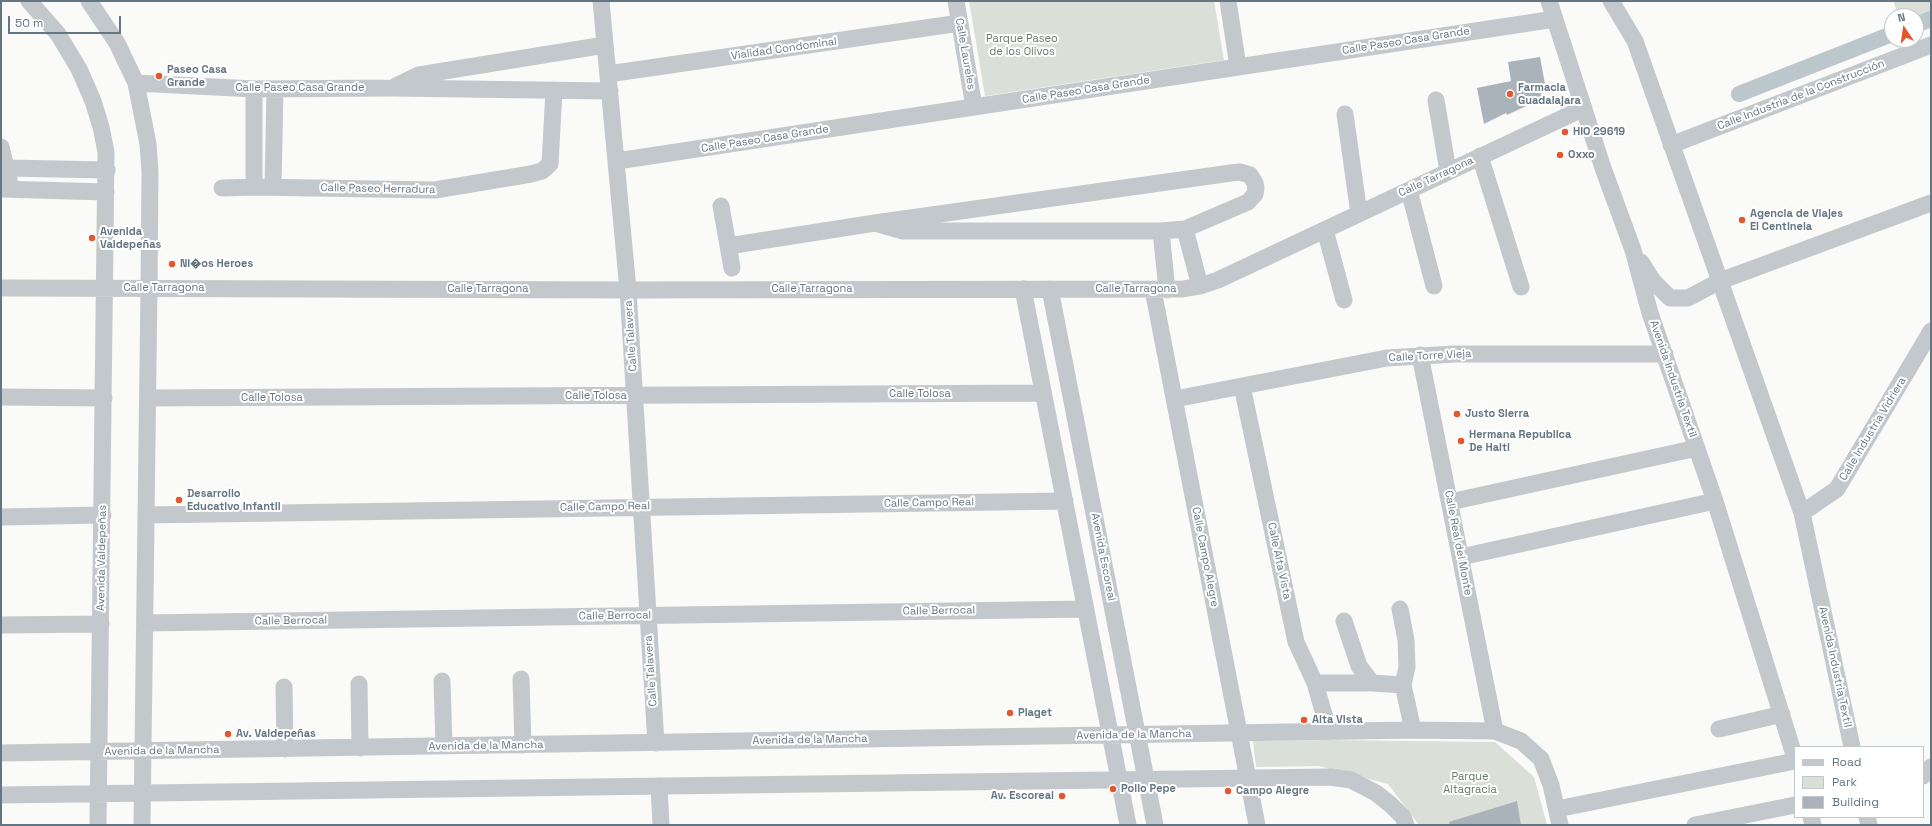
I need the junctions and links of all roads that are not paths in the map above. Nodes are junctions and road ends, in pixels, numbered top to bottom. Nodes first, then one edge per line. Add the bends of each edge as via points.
1 (29, 1) edge
2 (89, 1) edge
3 (601, 1) edge
4 (956, 1) edge
5 (1228, 1) edge
6 (1549, 1) edge
7 (1611, 1) edge
8 (1555, 18) junction
9 (960, 23) junction
10 (605, 44) junction
11 (1931, 45) edge
12 (1238, 67) junction
13 (609, 82) junction
14 (136, 83) junction
15 (392, 88) junction
16 (254, 89) junction
17 (275, 89) junction
18 (554, 90) junction
19 (1436, 100) dead end
20 (974, 107) junction
21 (1584, 108) junction
22 (1345, 114) dead end
23 (1671, 144) junction
24 (1, 147) edge
25 (1480, 156) junction
26 (617, 161) junction
27 (7, 168) junction
28 (107, 170) junction
29 (1448, 172) junction
30 (254, 186) junction
31 (273, 187) junction
32 (222, 188) dead end
33 (6, 190) edge
34 (1409, 190) junction
35 (106, 192) junction
36 (1931, 203) edge
37 (721, 206) dead end
38 (974, 209) junction
39 (1359, 214) junction
40 (875, 223) junction
41 (1185, 229) junction
42 (1325, 230) junction
43 (976, 231) junction
44 (1161, 231) junction
45 (728, 246) junction
46 (1633, 250) junction
47 (732, 268) dead end
48 (1720, 281) junction
49 (1200, 286) junction
50 (1434, 286) dead end
51 (1521, 287) dead end
52 (1, 288) edge
53 (105, 288) junction
54 (149, 288) junction
55 (1023, 289) junction
56 (1050, 289) junction
57 (628, 290) junction
58 (1160, 290) junction
59 (1344, 300) dead end
60 (1931, 331) edge
61 (1665, 354) junction
62 (1420, 355) junction
63 (1242, 386) junction
64 (1043, 393) junction
65 (634, 396) junction
66 (1, 397) edge
67 (104, 398) junction
68 (148, 398) junction
69 (1175, 399) junction
70 (1697, 448) junction
71 (1065, 501) junction
72 (1715, 501) junction
73 (1450, 502) junction
74 (641, 506) junction
75 (1802, 513) junction
76 (103, 515) junction
77 (146, 515) junction
78 (1, 517) edge
79 (1461, 557) junction
80 (1086, 609) junction
81 (1400, 609) dead end
82 (648, 616) junction
83 (1344, 621) dead end
84 (145, 623) junction
85 (101, 624) junction
86 (1, 626) edge
87 (521, 680) dead end
88 (442, 681) dead end
89 (1315, 683) junction
90 (1372, 683) junction
91 (359, 684) dead end
92 (1403, 685) junction
93 (284, 687) dead end
94 (1782, 714) junction
95 (1719, 729) dead end
96 (1413, 730) junction
97 (1495, 731) junction
98 (1329, 732) junction
99 (1239, 733) junction
100 (1138, 734) junction
101 (1111, 735) junction
102 (656, 743) junction
103 (523, 745) junction
104 (444, 746) junction
105 (1852, 746) edge
106 (360, 748) junction
107 (285, 749) junction
108 (143, 750) junction
109 (100, 751) junction
110 (1, 753) edge
111 (1794, 756) edge
112 (1794, 760) edge
113 (1931, 766) edge
114 (1924, 775) edge
115 (1248, 777) junction
116 (1119, 779) junction
117 (1146, 779) junction
118 (658, 786) junction
119 (142, 793) junction
120 (99, 794) junction
121 (1, 795) edge
122 (1794, 805) edge
123 (1558, 817) edge
124 (98, 825) edge
125 (142, 825) edge
126 (661, 825) edge
127 (1128, 825) edge
128 (1155, 825) edge
129 (1258, 825) edge
130 (1406, 825) edge
131 (1695, 825) edge

1 - 28 street, Avenida Valdepeñas via 58,34 94,101 106,152
2 - 14 street via 117,43
3 - 10 street, Calle Talavera
4 - 9 street, Calle Laureles
5 - 12 street
6 - 8 street, Avenida Industria Textil
7 - 23 street, Avenida Industria Textil via 1635,41
8 - 12 street, Calle Paseo Casa Grande
8 - 21 street, Avenida Industria Textil
9 - 13 street, Vialidad Condominal
9 - 20 street, Calle Laureles
10 - 13 street, Calle Talavera
10 - 15 street, Calle Paseo Casa Grande via 419,75
11 - 23 street, Calle Industria de la Construcción
12 - 20 street, Calle Paseo Casa Grande
13 - 18 street, Calle Paseo Casa Grande
13 - 26 street, Calle Talavera
14 - 16 street, Calle Paseo Casa Grande
14 - 54 street via 148,144 150,172
15 - 17 street, Calle Paseo Casa Grande
15 - 18 street, Calle Paseo Casa Grande
16 - 17 street, Calle Paseo Casa Grande
16 - 30 street
17 - 31 street
18 - 31 street, Calle Paseo Herradura via 550,164 531,174 435,190
19 - 29 street
20 - 26 street, Calle Paseo Casa Grande
21 - 25 street, Calle Tarragona
21 - 46 street, Avenida Industria Textil
22 - 39 street
23 - 48 street, Avenida Industria Textil
24 - 27 street
25 - 29 street, Calle Tarragona
25 - 51 street
26 - 57 street, Calle Talavera
27 - 28 street
27 - 33 street
28 - 35 street, Avenida Valdepeñas
29 - 34 street, Calle Tarragona
30 - 31 street, Calle Paseo Herradura
30 - 32 street, Calle Paseo Herradura
33 - 35 street
34 - 39 street, Calle Tarragona
34 - 50 street
35 - 53 street, Avenida Valdepeñas
36 - 48 street
37 - 45 street
38 - 40 street
38 - 41 street via 1231,172 1245,172 1253,178 1255,194 1248,202
38 - 43 street via 972,220
39 - 42 street, Calle Tarragona
40 - 43 street via 903,231
40 - 45 street
41 - 44 street
41 - 49 street
42 - 49 street, Calle Tarragona
42 - 59 street
43 - 44 street
44 - 58 street, Calle Campo Alegre
45 - 47 street
46 - 48 street via 1653,281 1670,298 1688,298
46 - 61 street, Avenida Industria Textil via 1650,313
48 - 75 street, Avenida Industria Textil
49 - 58 street, Calle Tarragona
52 - 53 street, Calle Tarragona
53 - 54 street, Calle Tarragona
53 - 67 street, Avenida Valdepeñas
54 - 57 street, Calle Tarragona
54 - 68 street
55 - 56 street, Calle Tarragona
55 - 57 street, Calle Tarragona
55 - 64 street
56 - 58 street, Calle Tarragona
56 - 100 street, Avenida Escoreal
57 - 65 street, Calle Talavera
58 - 69 street, Calle Campo Alegre
60 - 75 street, Calle Industria Vidriera via 1837,490
61 - 62 street, Calle Torre Vieja
61 - 70 street, Avenida Industria Textil
62 - 63 street, Calle Torre Vieja via 1380,359
62 - 73 street, Calle Real del Monte
63 - 69 street, Calle Torre Vieja
63 - 89 street, Calle Alta Vista via 1296,642
64 - 65 street, Calle Tolosa
64 - 71 street
65 - 68 street, Calle Tolosa
65 - 74 street, Calle Talavera
66 - 67 street
67 - 76 street, Avenida Valdepeñas
68 - 77 street
69 - 99 street, Calle Campo Alegre
70 - 72 street, Avenida Industria Textil
70 - 73 street
71 - 74 street, Calle Campo Real
71 - 80 street
72 - 79 street
72 - 94 street, Avenida Industria Textil
73 - 79 street, Calle Real del Monte
74 - 77 street, Calle Campo Real
74 - 82 street, Calle Talavera
75 - 105 street, Avenida Industria Textil
76 - 78 street
76 - 85 street, Avenida Valdepeñas
77 - 84 street
79 - 97 street, Calle Real del Monte
80 - 82 street, Calle Berrocal
80 - 101 street
81 - 92 street via 1407,654
82 - 84 street, Calle Berrocal
82 - 102 street, Calle Talavera
83 - 90 street via 1359,666
84 - 108 street
85 - 86 street
85 - 109 street, Avenida Valdepeñas
87 - 103 street
88 - 104 street
89 - 90 street
89 - 98 street, Calle Alta Vista
90 - 92 street
91 - 106 street
92 - 96 street
93 - 107 street
94 - 95 street
94 - 111 street, Avenida Industria Textil
96 - 97 street, Avenida de la Mancha
96 - 98 street, Avenida de la Mancha
97 - 123 street, Avenida de la Mancha via 1521,741 1541,759 1552,785
98 - 99 street, Avenida de la Mancha
99 - 100 street, Avenida de la Mancha
99 - 115 street, Calle Campo Alegre
100 - 101 street, Avenida de la Mancha
100 - 117 street, Avenida Escoreal
101 - 102 street, Avenida de la Mancha
101 - 116 street
102 - 103 street, Avenida de la Mancha
103 - 104 street, Avenida de la Mancha
104 - 106 street, Avenida de la Mancha
106 - 107 street, Avenida de la Mancha
107 - 108 street, Avenida de la Mancha
108 - 109 street, Avenida de la Mancha
108 - 119 street
109 - 110 street, Avenida de la Mancha
109 - 120 street, Avenida Valdepeñas
112 - 123 street
113 - 114 street
115 - 117 street
115 - 129 street, Calle Campo Alegre
115 - 130 street via 1330,777 1351,780 1376,793 1391,805 1403,817
116 - 117 street
116 - 118 street
116 - 127 street
117 - 128 street, Avenida Escoreal
118 - 119 street
118 - 126 street
119 - 120 street
119 - 125 street
120 - 121 street
120 - 124 street, Avenida Valdepeñas
122 - 131 street

